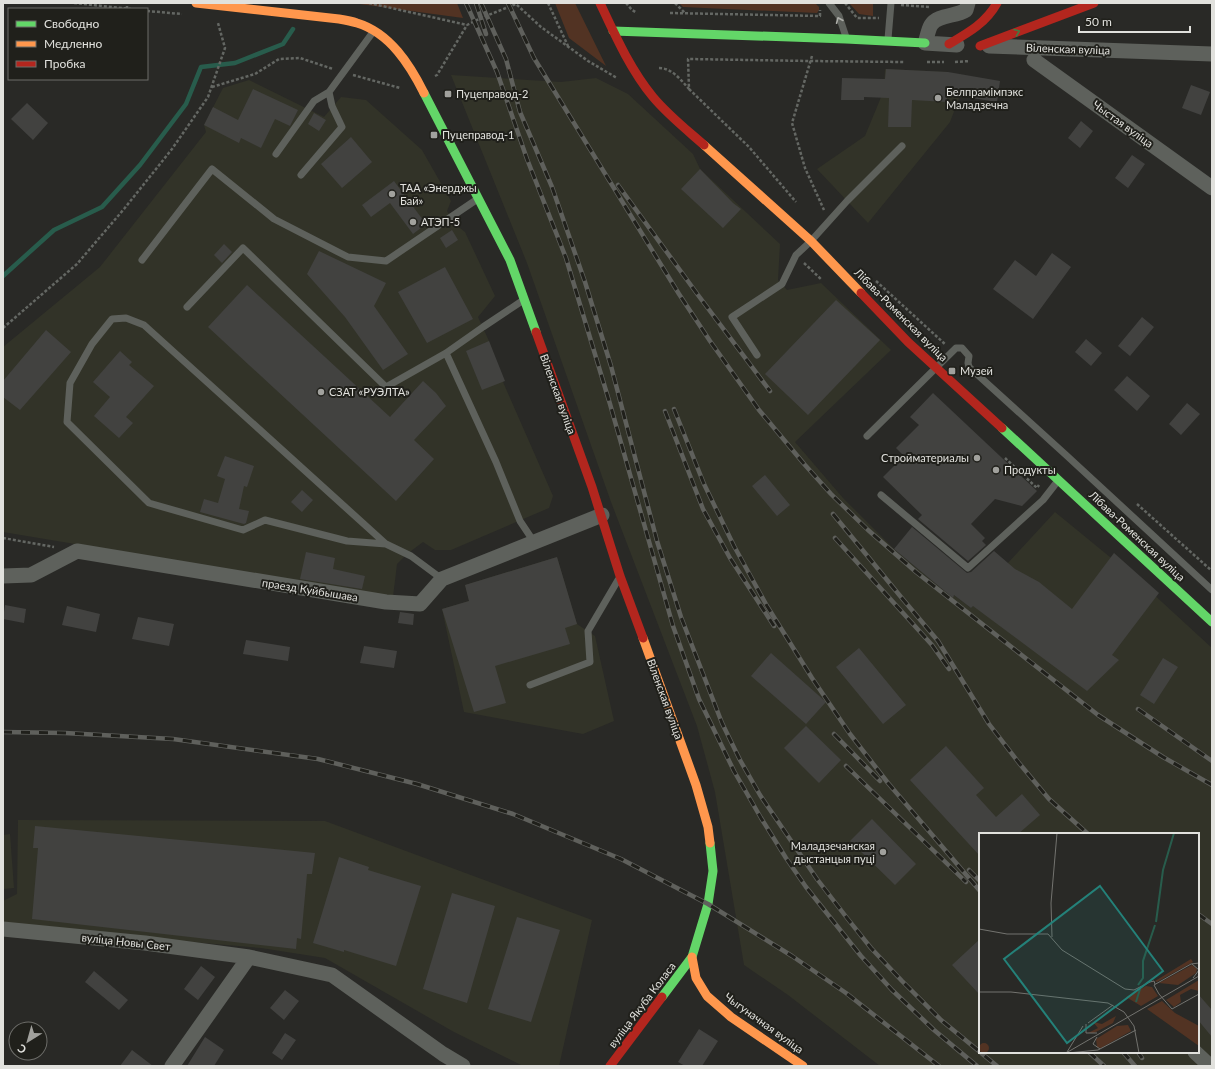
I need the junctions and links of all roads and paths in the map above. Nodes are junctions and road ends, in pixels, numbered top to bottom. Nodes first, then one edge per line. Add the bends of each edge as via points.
1 (74, 3) edge
2 (198, 3) edge
3 (369, 3) edge
4 (516, 3) edge
5 (548, 3) edge
6 (600, 3) edge
7 (626, 3) edge
8 (675, 3) edge
9 (829, 3) edge
10 (846, 3) edge
11 (891, 3) edge
12 (968, 3) edge
13 (997, 3) edge
14 (1094, 3) edge
15 (118, 8) edge
16 (643, 13) dead end
17 (664, 13) dead end
18 (686, 13) junction
19 (820, 16) dead end
20 (216, 17) dead end
21 (879, 18) dead end
22 (374, 30) junction
23 (613, 31) junction
24 (817, 38) junction
25 (846, 39) junction
26 (888, 41) junction
27 (925, 43) junction
28 (949, 44) junction
29 (980, 46) junction
30 (568, 47) junction
31 (1212, 54) edge
32 (1034, 60) dead end
33 (810, 62) junction
34 (910, 62) dead end
35 (925, 62) dead end
36 (971, 62) dead end
37 (659, 68) dead end
38 (343, 73) junction
39 (618, 78) dead end
40 (212, 87) junction
41 (406, 89) dead end
42 (689, 89) junction
43 (329, 92) junction
44 (902, 146) dead end
45 (276, 154) dead end
46 (301, 175) dead end
47 (1212, 188) edge
48 (478, 199) junction
49 (800, 206) dead end
50 (830, 220) junction
51 (811, 241) junction
52 (142, 260) dead end
53 (873, 278) dead end
54 (524, 300) junction
55 (187, 307) dead end
56 (3, 328) edge
57 (953, 351) junction
58 (446, 353) junction
59 (757, 355) dead end
60 (936, 367) junction
61 (867, 436) dead end
62 (1059, 480) junction
63 (881, 495) dead end
64 (1134, 501) dead end
65 (602, 515) junction
66 (3, 538) edge
67 (534, 542) junction
68 (386, 544) junction
69 (77, 551) junction
70 (1212, 571) edge
71 (3, 576) edge
72 (620, 576) junction
73 (442, 579) junction
74 (1212, 590) edge
75 (1212, 622) edge
76 (530, 685) dead end
77 (3, 930) edge
78 (249, 957) junction
79 (692, 957) junction
80 (1196, 1053) edge
81 (172, 1066) edge
82 (463, 1066) edge
83 (610, 1066) edge
84 (802, 1066) edge
85 (1210, 1066) edge

1 - 15 path
2 - 22 main road, Віленская вуліца via 339,19
3 - 4 path via 467,25
4 - 30 path via 541,27
5 - 30 path
6 - 23 main road, Лібава-Роменская вуліца
7 - 16 path via 636,13
8 - 18 path
25 -> 9 lane via 839,16
10 - 21 path via 857,18
11 - 26 lane
12 - 27 street via 966,10 961,14 938,19 931,25
13 - 28 main road via 987,19
29 -> 14 main road
17 - 18 path
18 - 19 path
20 - 40 path via 224,48
22 - 38 lane
22 - 48 main road, Віленская вуліца via 401,54 419,82
23 - 24 main road
23 - 51 main road, Лібава-Роменская вуліца via 653,98
24 - 25 main road
24 - 33 path
25 - 26 main road
26 - 27 main road
27 - 28 street, Віленская вуліца
28 - 29 street, Віленская вуліца
29 - 31 street, Віленская вуліца
30 - 39 path
32 - 47 street, Чыстая вуліца
33 - 34 path
33 - 42 path via 688,59
33 - 50 path via 792,123 805,168
35 - 36 path
37 - 42 path via 676,75
38 - 40 path via 300,58 279,59 255,74
38 - 41 path
38 - 43 lane
40 - 56 path via 208,97 172,149 77,264
42 - 49 path via 748,147
43 - 45 lane via 314,101
43 - 46 lane via 332,106 342,127
44 - 50 lane
48 - 52 lane via 386,261 348,257 274,219 212,169
48 - 54 main road, Віленская вуліца via 510,260
50 - 51 lane
51 - 59 lane via 796,256 782,284 732,316
51 - 60 main road, Лібава-Роменская вуліца via 908,342
53 - 57 path
54 - 58 lane
54 - 65 main road, Віленская вуліца
55 - 58 lane via 243,248 386,387
57 - 60 lane
57 - 74 lane via 962,348 969,356 969,367
58 - 67 lane via 520,521
60 - 61 lane
60 - 62 main road, Лібава-Роменская вуліца
62 - 63 lane via 1042,500 968,568
62 - 75 main road, Лібава-Роменская вуліца
64 - 70 path
65 - 67 street, праезд Куйбышава
65 - 72 main road, Віленская вуліца
66 - 69 path
67 - 73 street, праезд Куйбышава
68 - 68 lane via 347,540 265,520 244,530 149,503 68,422 70,383 92,344 112,319 126,318 144,325
68 - 73 lane via 411,556
69 - 71 street via 31,575
69 - 73 street, праезд Куйбышава via 386,602 420,604
72 - 76 lane via 588,631 590,662
72 - 79 main road, Віленская вуліца via 696,785 708,827 713,870 708,904
77 - 78 street, вуліца Новы Свет via 145,943
78 - 81 street
78 - 82 street, вуліца Новы Свет via 332,975
79 - 83 main road, вуліца Якуба Коласа
79 - 84 main road, Чыгуначная вуліца via 696,978 707,996 731,1017
80 - 85 street

